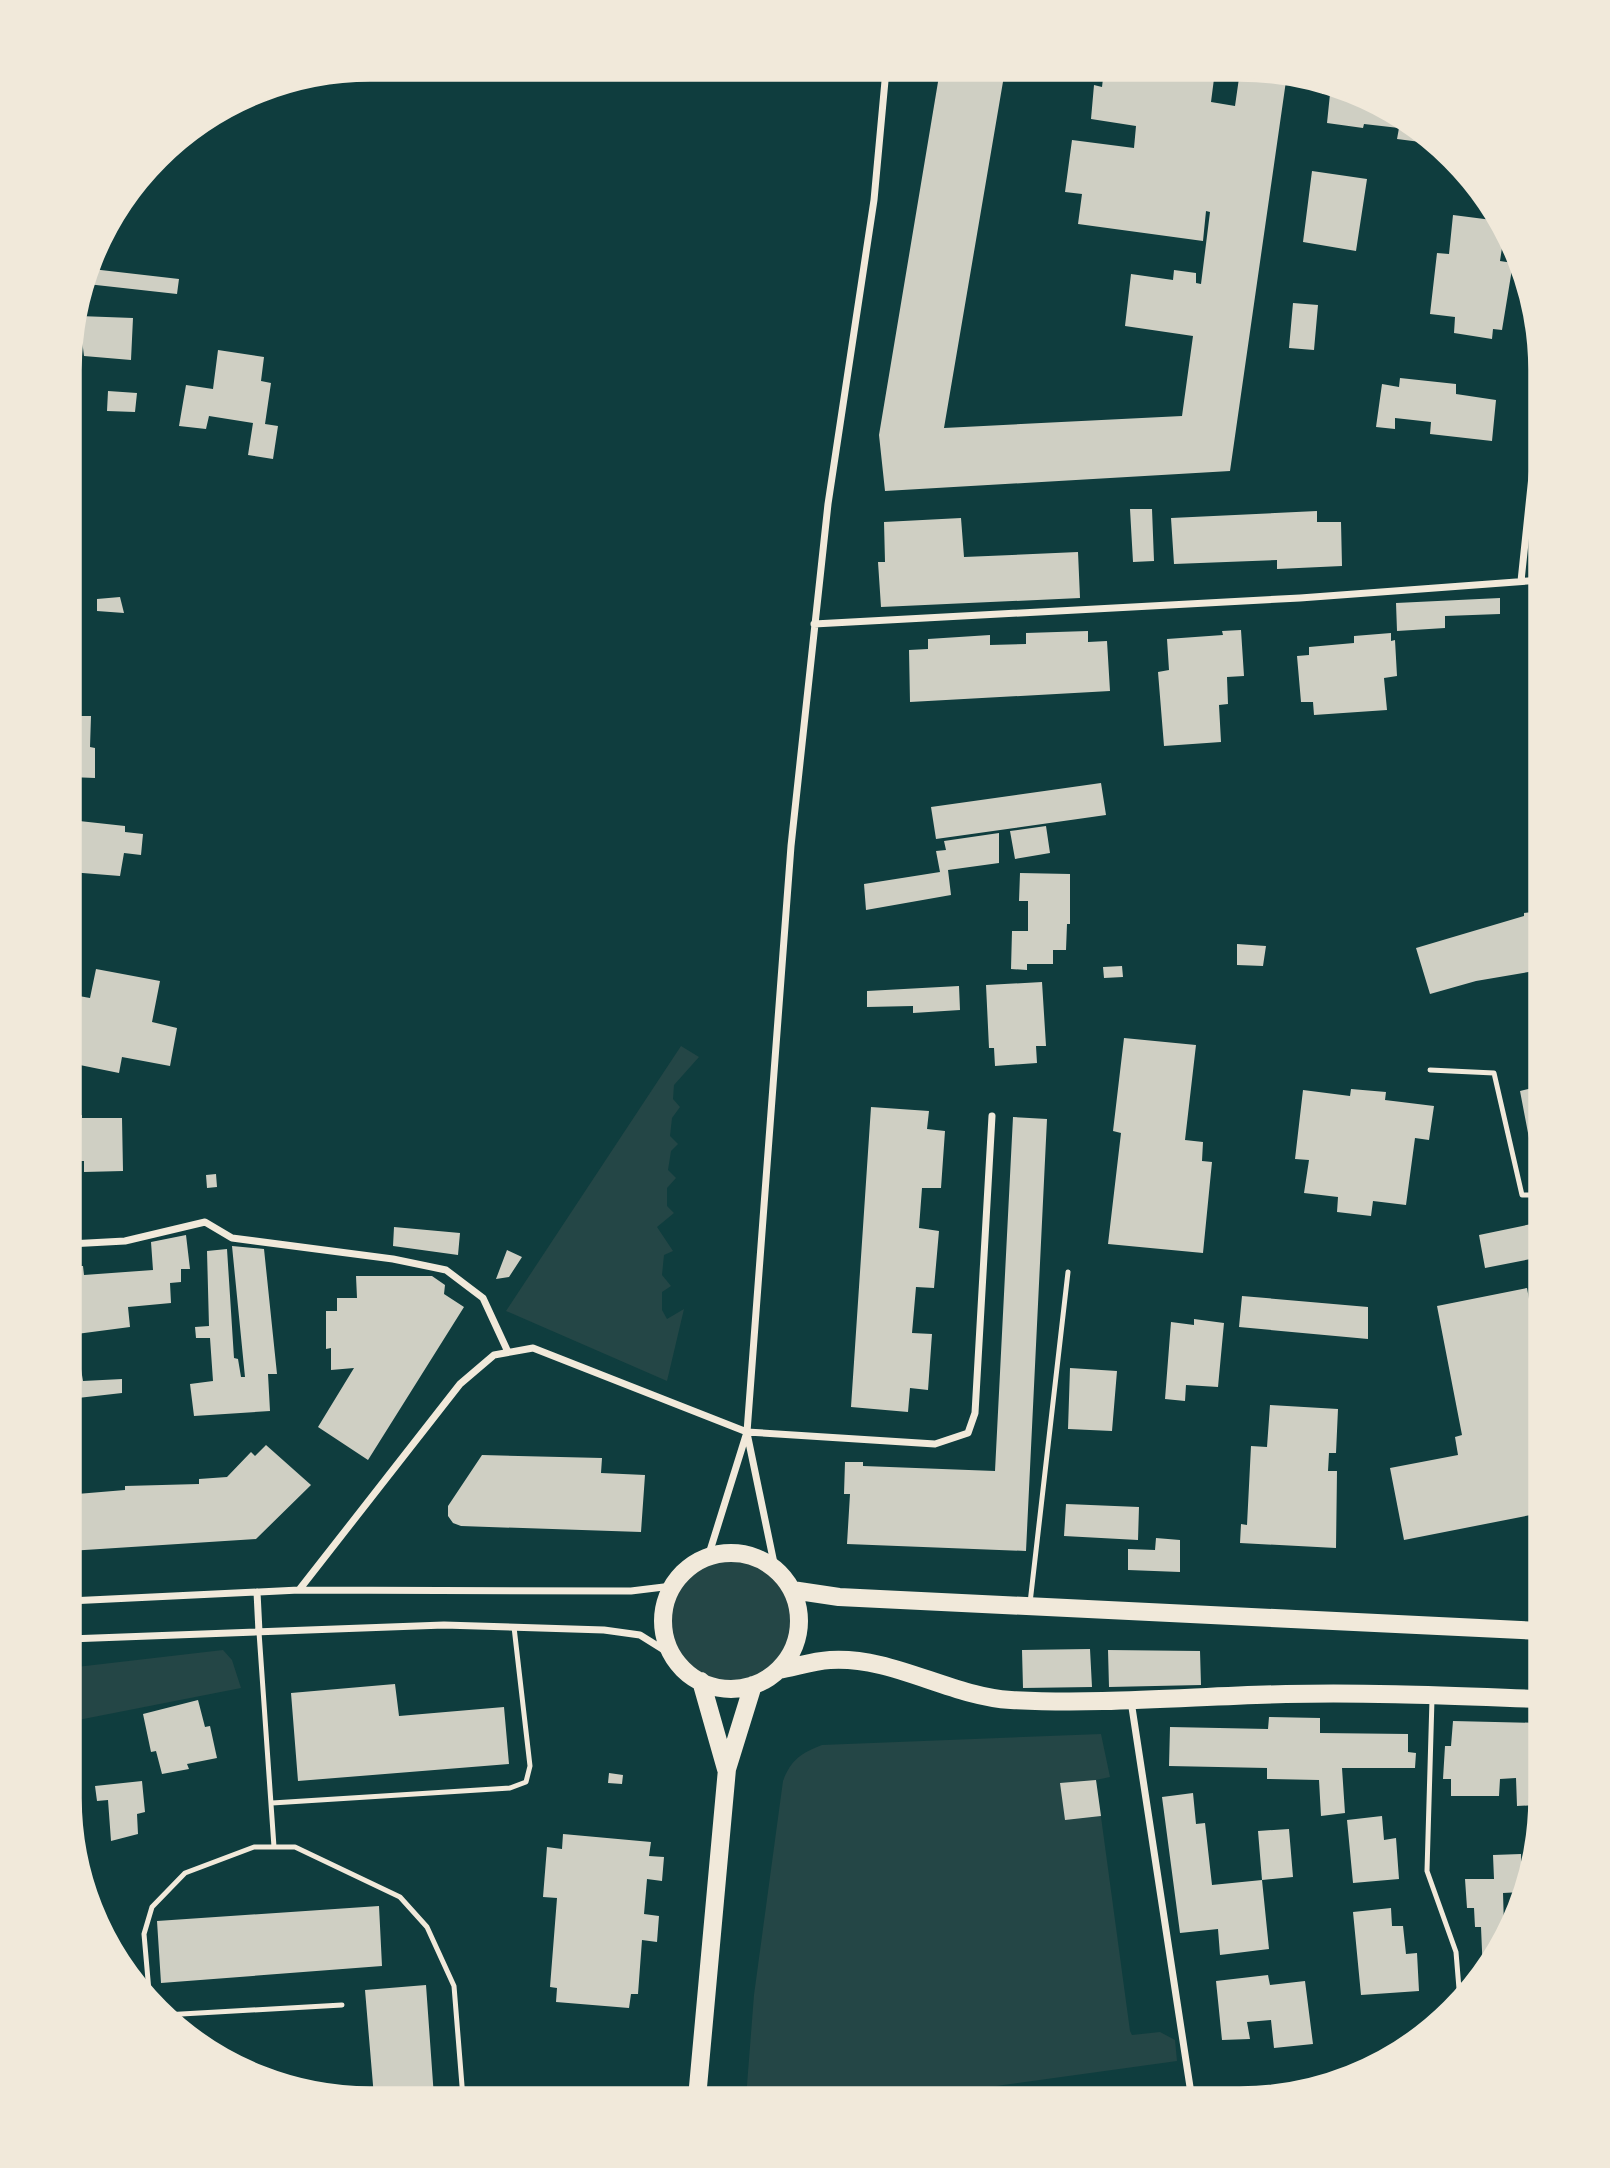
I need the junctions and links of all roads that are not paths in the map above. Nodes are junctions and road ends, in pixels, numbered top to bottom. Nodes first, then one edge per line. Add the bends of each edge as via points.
1 (885, 80) edge
2 (1530, 495) edge
3 (1521, 581) junction
4 (1530, 581) edge
5 (814, 624) junction
6 (1430, 1070) dead end
7 (992, 1116) dead end
8 (1530, 1195) edge
9 (80, 1243) edge
10 (1068, 1272) dead end
11 (508, 1352) junction
12 (747, 1432) junction
13 (708, 1557) junction
14 (775, 1568) junction
15 (672, 1586) junction
16 (299, 1590) junction
17 (792, 1590) junction
18 (257, 1592) junction
19 (80, 1600) edge
20 (1030, 1606) junction
21 (514, 1627) junction
22 (1530, 1630) edge
23 (259, 1632) junction
24 (80, 1639) edge
25 (672, 1655) junction
26 (778, 1670) junction
27 (701, 1681) junction
28 (753, 1685) junction
29 (1432, 1696) junction
30 (1530, 1699) edge
31 (1131, 1700) junction
32 (727, 1769) junction
33 (272, 1803) junction
34 (274, 1847) junction
35 (148, 1984) edge
36 (1459, 1988) edge
37 (342, 2005) dead end
38 (177, 2014) edge
39 (462, 2087) edge
40 (698, 2087) edge
41 (1190, 2087) edge

1 - 5 street via 874,200
2 - 3 street
3 - 4 street
3 - 5 street via 1300,598
5 - 12 street via 791,846
6 - 8 lane via 1494,1073 1522,1195
7 - 12 street via 975,1413 968,1433 935,1444
9 - 11 street via 125,1241 205,1222 232,1238 446,1270 483,1298
10 - 20 lane
11 - 12 street via 533,1348
11 - 16 street via 494,1355 460,1384
12 - 13 street
12 - 14 street
13 - 14 main road via 731,1553 754,1557
13 - 15 main road via 688,1568
14 - 17 main road
15 - 16 street via 631,1591
15 - 25 main road via 663,1621
16 - 18 street
17 - 20 main road via 839,1597
17 - 26 main road via 799,1611 799,1633
18 - 19 street
18 - 23 street
20 - 22 main road
21 - 23 street
21 - 25 street via 640,1635
21 - 33 lane via 530,1766 526,1782 510,1788
23 - 24 street
23 - 33 lane
25 - 27 main road
26 - 28 main road
26 - 31 main road via 830,1660 858,1662 1009,1700
27 - 28 main road via 718,1687
27 - 32 main road
28 - 32 main road
29 - 30 main road
29 - 31 main road via 1287,1694
29 - 36 lane via 1427,1871 1456,1952
31 - 41 street
32 - 40 main road
33 - 34 lane
34 - 35 lane via 254,1847 185,1873 152,1907 144,1934
34 - 39 lane via 295,1847 400,1897 426,1927 454,1986
37 - 38 lane

